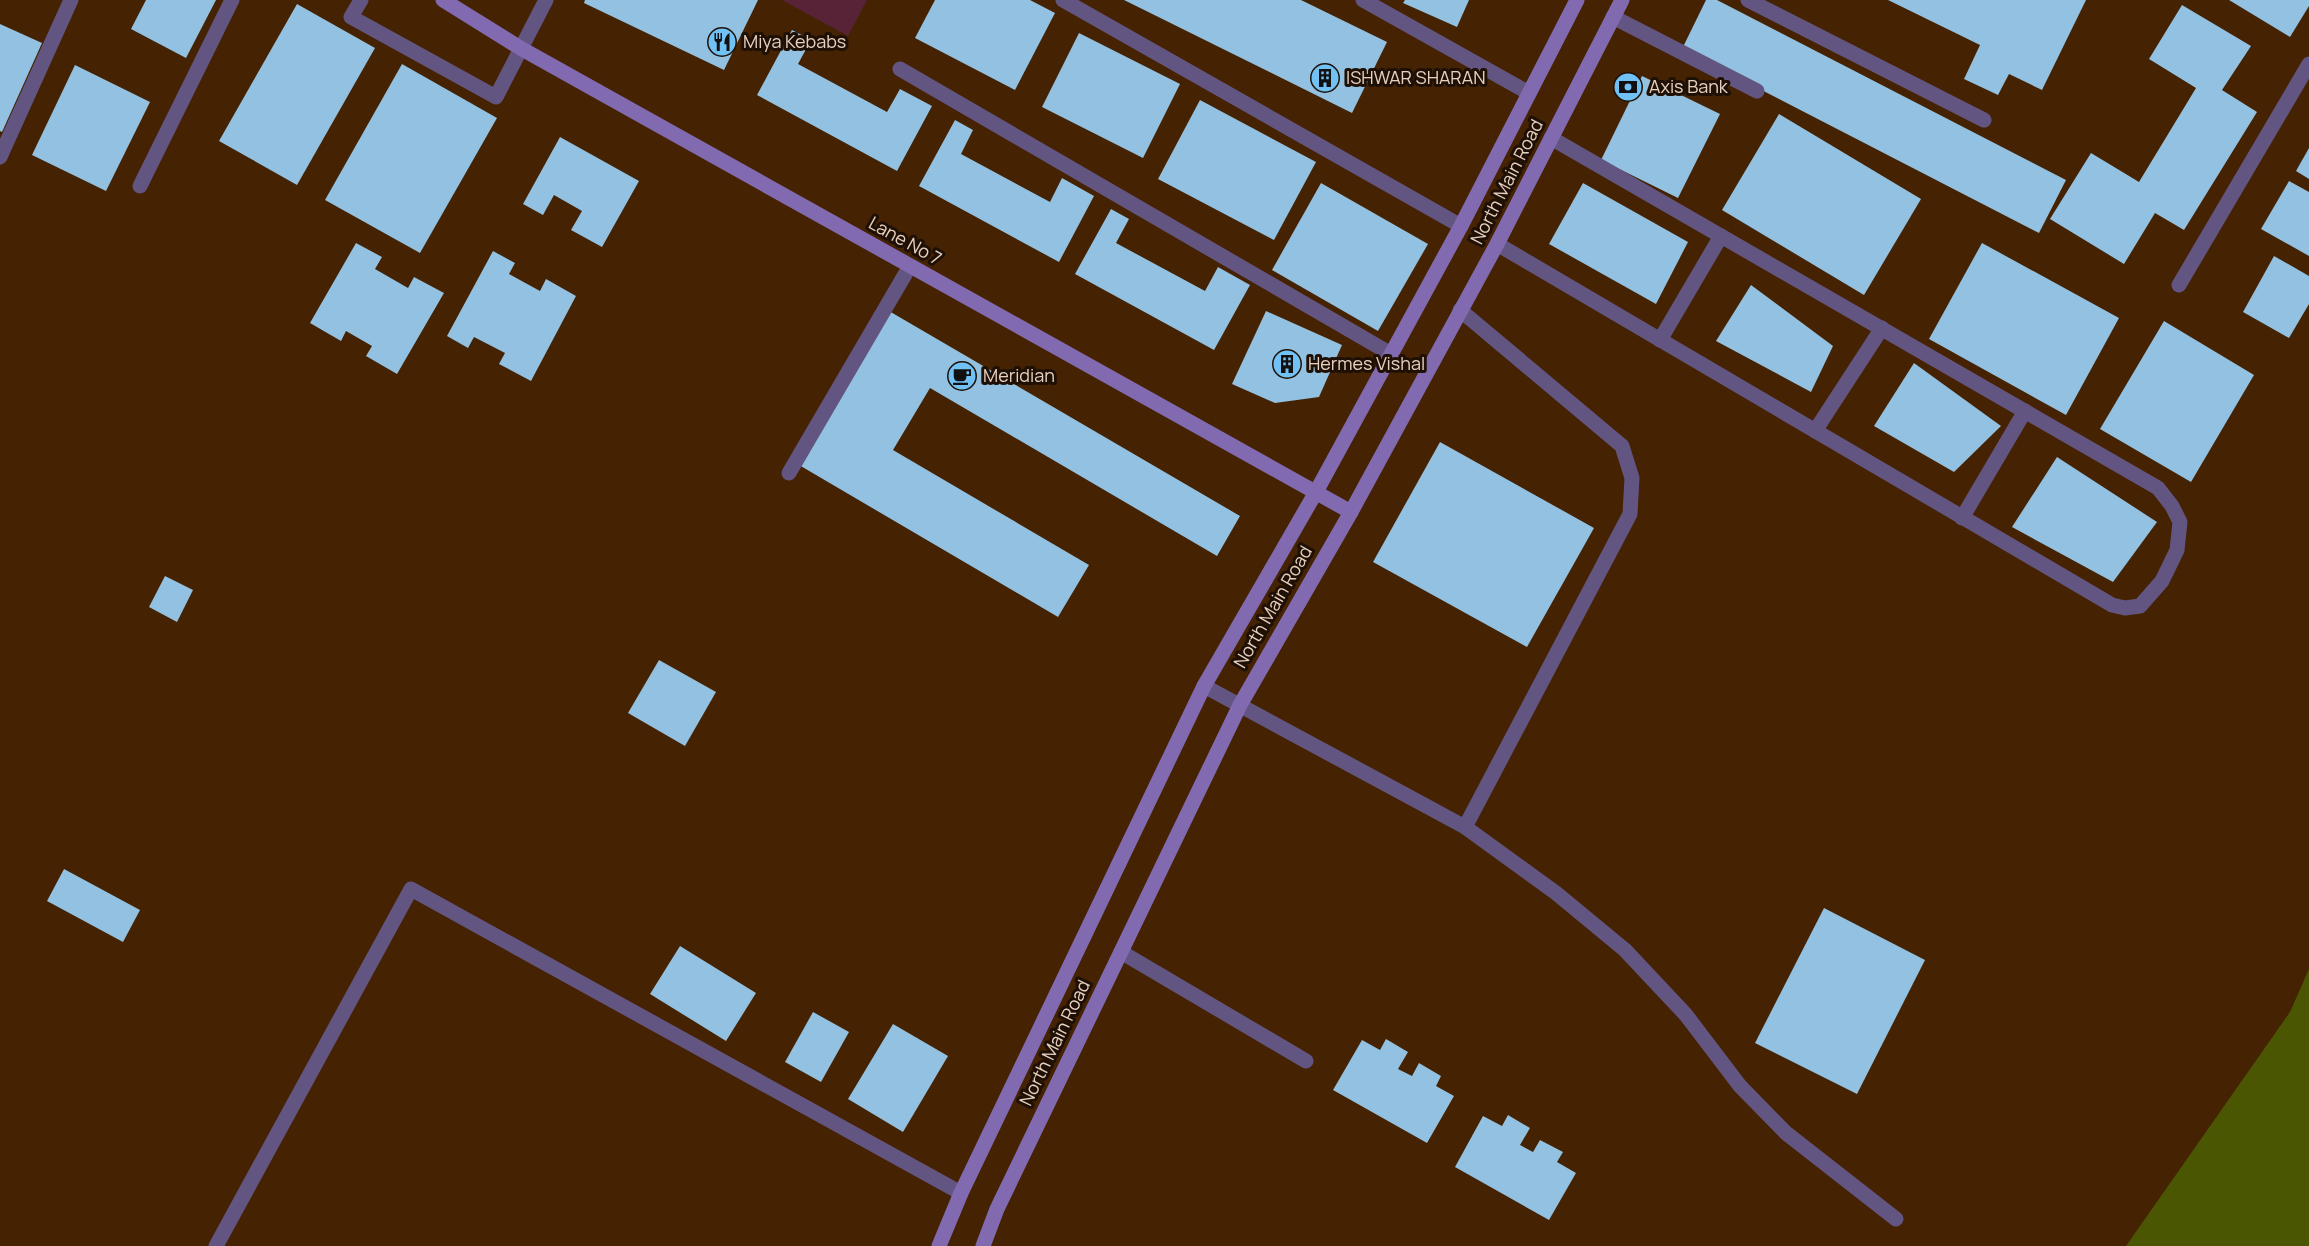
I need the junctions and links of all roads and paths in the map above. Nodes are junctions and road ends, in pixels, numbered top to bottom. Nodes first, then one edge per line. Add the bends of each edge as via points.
1 (71, 0) edge
2 (232, 0) edge
3 (361, 0) edge
4 (443, 0) edge
5 (546, 0) edge
6 (1064, 0) edge
7 (1363, 0) edge
8 (1622, 0) edge
9 (1748, 0) edge
10 (1573, 1) edge
11 (1613, 17) junction
12 (522, 49) junction
13 (2309, 64) edge
14 (900, 69) dead end
15 (1757, 91) dead end
16 (1529, 93) junction
17 (1984, 120) dead end
18 (1551, 138) junction
19 (0, 157) edge
20 (140, 186) dead end
21 (1461, 226) junction
22 (1721, 236) junction
23 (1497, 244) junction
24 (910, 266) junction
25 (2179, 285) dead end
26 (1460, 310) junction
27 (1882, 328) junction
28 (1660, 340) junction
29 (1391, 354) junction
30 (2025, 411) junction
31 (1815, 431) junction
32 (789, 473) dead end
33 (1316, 492) junction
34 (1351, 512) junction
35 (1962, 518) junction
36 (1204, 686) junction
37 (1240, 705) junction
38 (1465, 827) junction
39 (1121, 952) junction
40 (1306, 1061) dead end
41 (961, 1193) junction
42 (1896, 1220) dead end
43 (216, 1246) edge
44 (939, 1246) edge
45 (982, 1246) edge

1 - 19 street
2 - 20 street
3 - 12 street via 351,17 496,97
4 - 12 main road, Lane No 7
5 - 12 street
6 - 21 street
7 - 16 street
8 - 11 main road, North Main Road
9 - 17 street
10 - 16 main road, North Main Road
11 - 15 street
11 - 18 main road, North Main Road
12 - 24 main road, Lane No 7
13 - 25 street
14 - 29 street
16 - 21 main road, North Main Road
18 - 22 street
18 - 23 main road, North Main Road
21 - 29 main road, North Main Road
22 - 27 street
22 - 28 street
23 - 26 main road, North Main Road
23 - 28 street
24 - 32 street
24 - 33 main road, Lane No 7
26 - 34 main road, North Main Road
26 - 38 street via 1622,446 1632,478 1630,514
27 - 30 street
27 - 31 street
28 - 31 street
29 - 33 main road, North Main Road
30 - 35 street
30 - 35 street via 2158,488 2180,522 2177,550 2162,581 2140,606 2112,605
31 - 35 street
33 - 34 main road, Lane No 7
33 - 36 main road, North Main Road
34 - 37 main road, North Main Road
36 - 37 street
36 - 41 main road, North Main Road
37 - 38 street
37 - 39 main road, North Main Road
38 - 42 street via 1556,893 1625,950 1686,1015 1740,1086 1786,1133
39 - 40 street
39 - 45 main road, North Main Road
41 - 43 street via 411,889
41 - 44 main road, North Main Road

